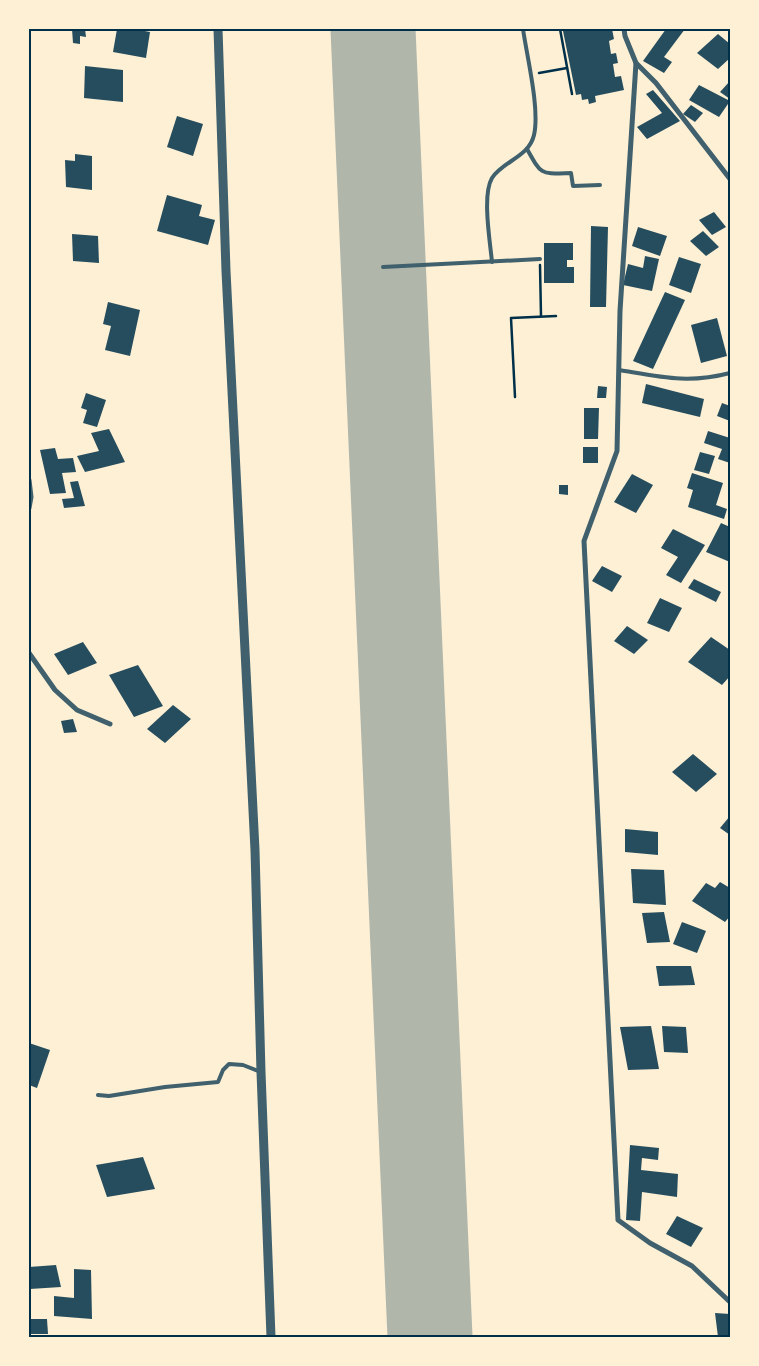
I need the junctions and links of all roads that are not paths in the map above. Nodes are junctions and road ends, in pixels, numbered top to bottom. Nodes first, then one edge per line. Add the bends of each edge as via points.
1 (218, 29) edge
2 (523, 29) edge
3 (624, 29) edge
4 (636, 63) junction
5 (527, 149) junction
6 (730, 179) edge
7 (600, 185) dead end
8 (540, 259) road end
9 (492, 262) junction
10 (383, 267) dead end
11 (619, 370) junction
12 (730, 373) edge
13 (29, 480) edge
14 (29, 508) edge
15 (29, 653) edge
16 (110, 724) dead end
17 (261, 1072) junction
18 (98, 1095) dead end
19 (730, 1302) edge
20 (271, 1337) edge

1 - 17 street via 226,271 255,850
2 - 5 lane via 537,118 534,137
3 - 4 street
4 - 6 street via 656,83
4 - 11 street
5 - 7 lane via 541,172 571,173 573,186
5 - 9 lane via 492,178 487,194
8 - 9 lane
9 - 10 lane
11 - 12 lane via 677,380 708,379
11 - 19 street via 617,451 584,541 618,1220 650,1244 692,1266
13 - 14 street
15 - 16 street via 62,697 77,710
17 - 18 lane via 229,1064 218,1082
17 - 20 street

